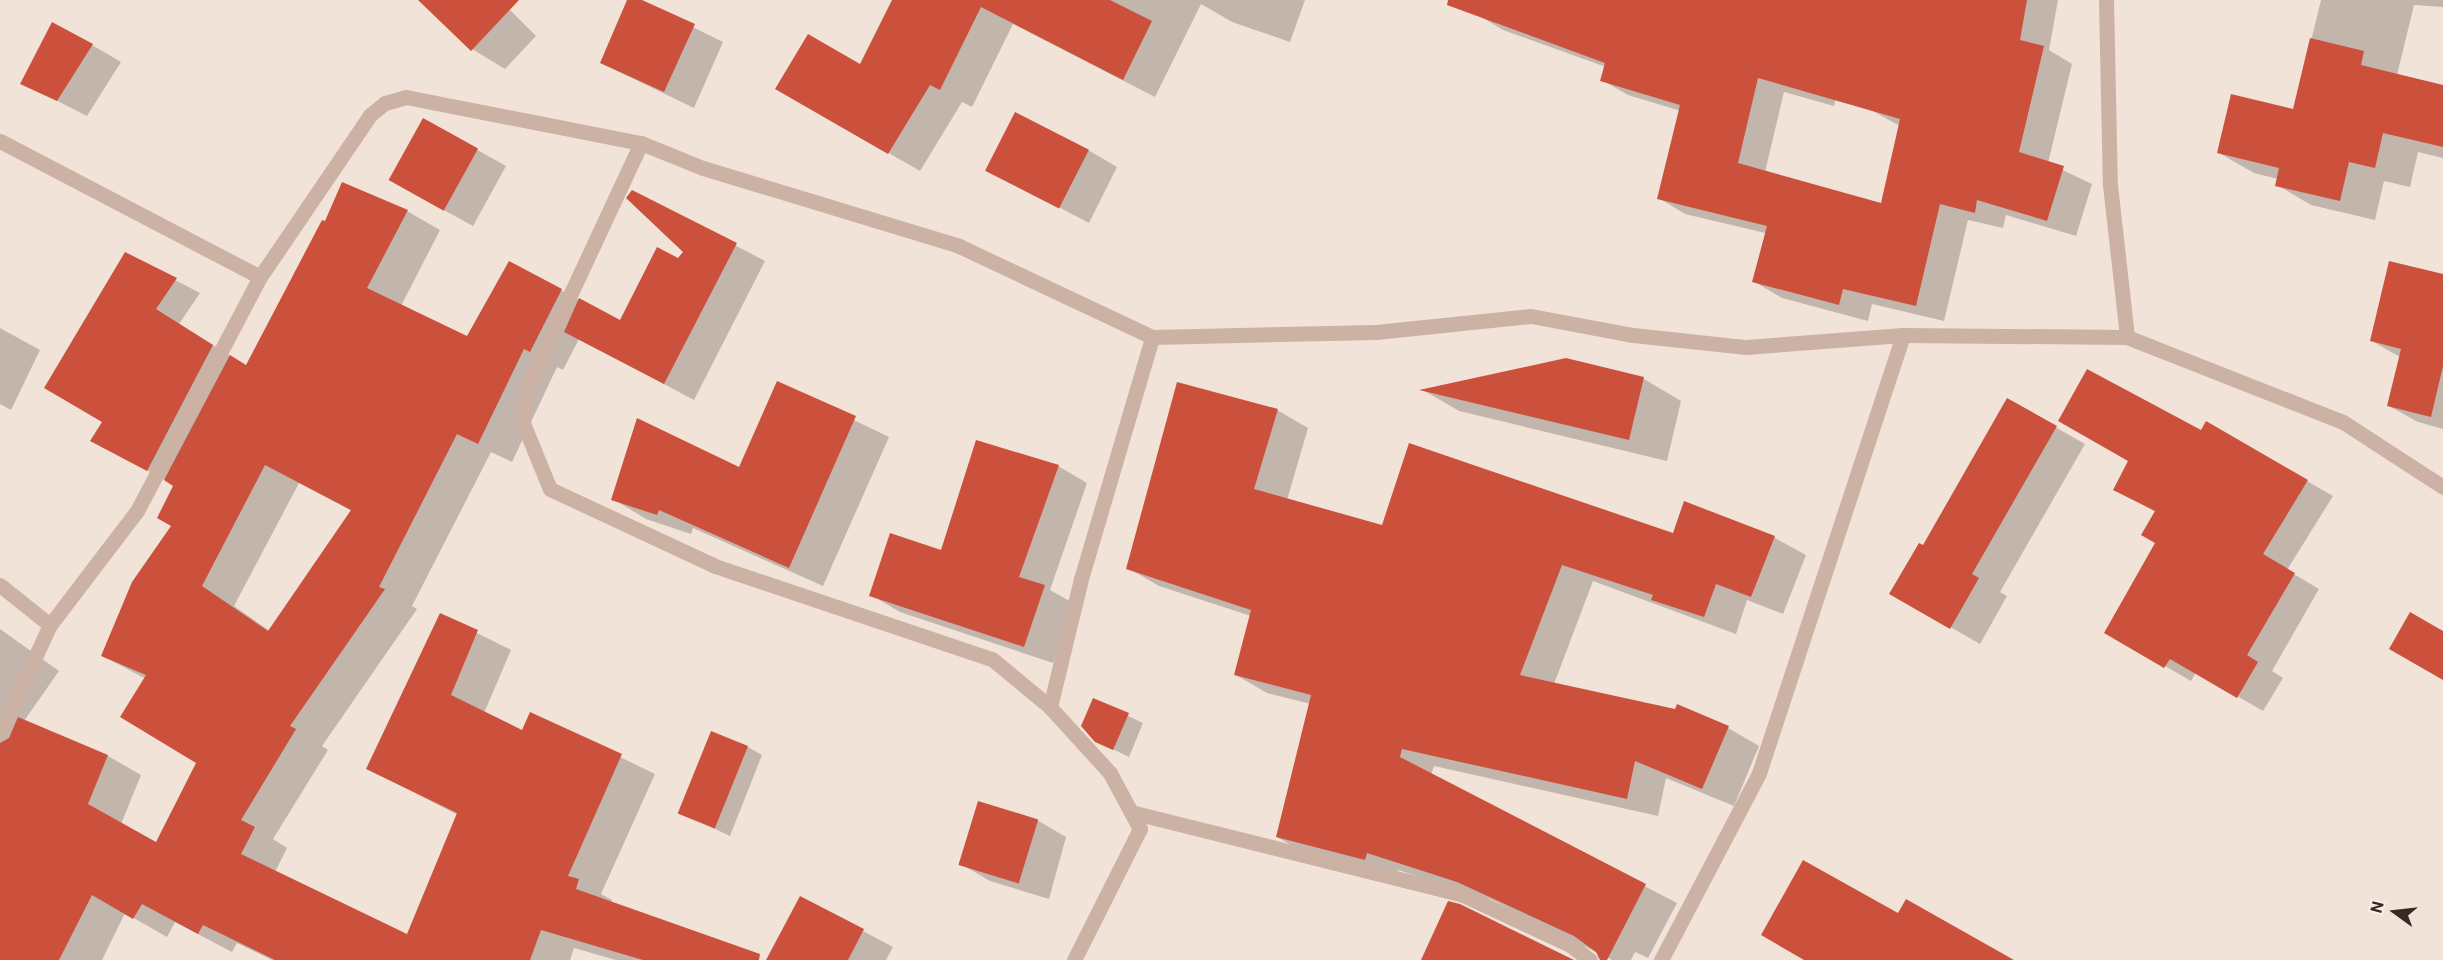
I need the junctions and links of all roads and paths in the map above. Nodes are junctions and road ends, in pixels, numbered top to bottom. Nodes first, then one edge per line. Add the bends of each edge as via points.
1 (2106, 0) edge
2 (0, 141) edge
3 (641, 143) junction
4 (260, 277) junction
5 (1903, 335) junction
6 (1152, 337) junction
7 (2127, 338) junction
8 (2443, 488) edge
9 (0, 585) edge
10 (50, 625) junction
11 (1050, 707) junction
12 (0, 733) edge
13 (1131, 812) junction
14 (1074, 960) edge
15 (1590, 960) edge
16 (1661, 960) edge

1 - 7 street via 2110,185
2 - 4 street
3 - 4 street via 406,97 385,103 370,115
3 - 6 street via 703,168 959,246
3 - 11 street via 527,388 523,423 550,489 714,566 992,659
4 - 10 street via 137,511
5 - 6 street via 1746,347 1633,335 1531,316 1376,332
5 - 7 street
5 - 16 street via 1759,773
6 - 11 street via 1084,568
7 - 8 street via 2343,422
9 - 10 street
10 - 12 street
11 - 13 street via 1110,773
13 - 14 street via 1140,829
13 - 15 street via 1463,895 1570,945

